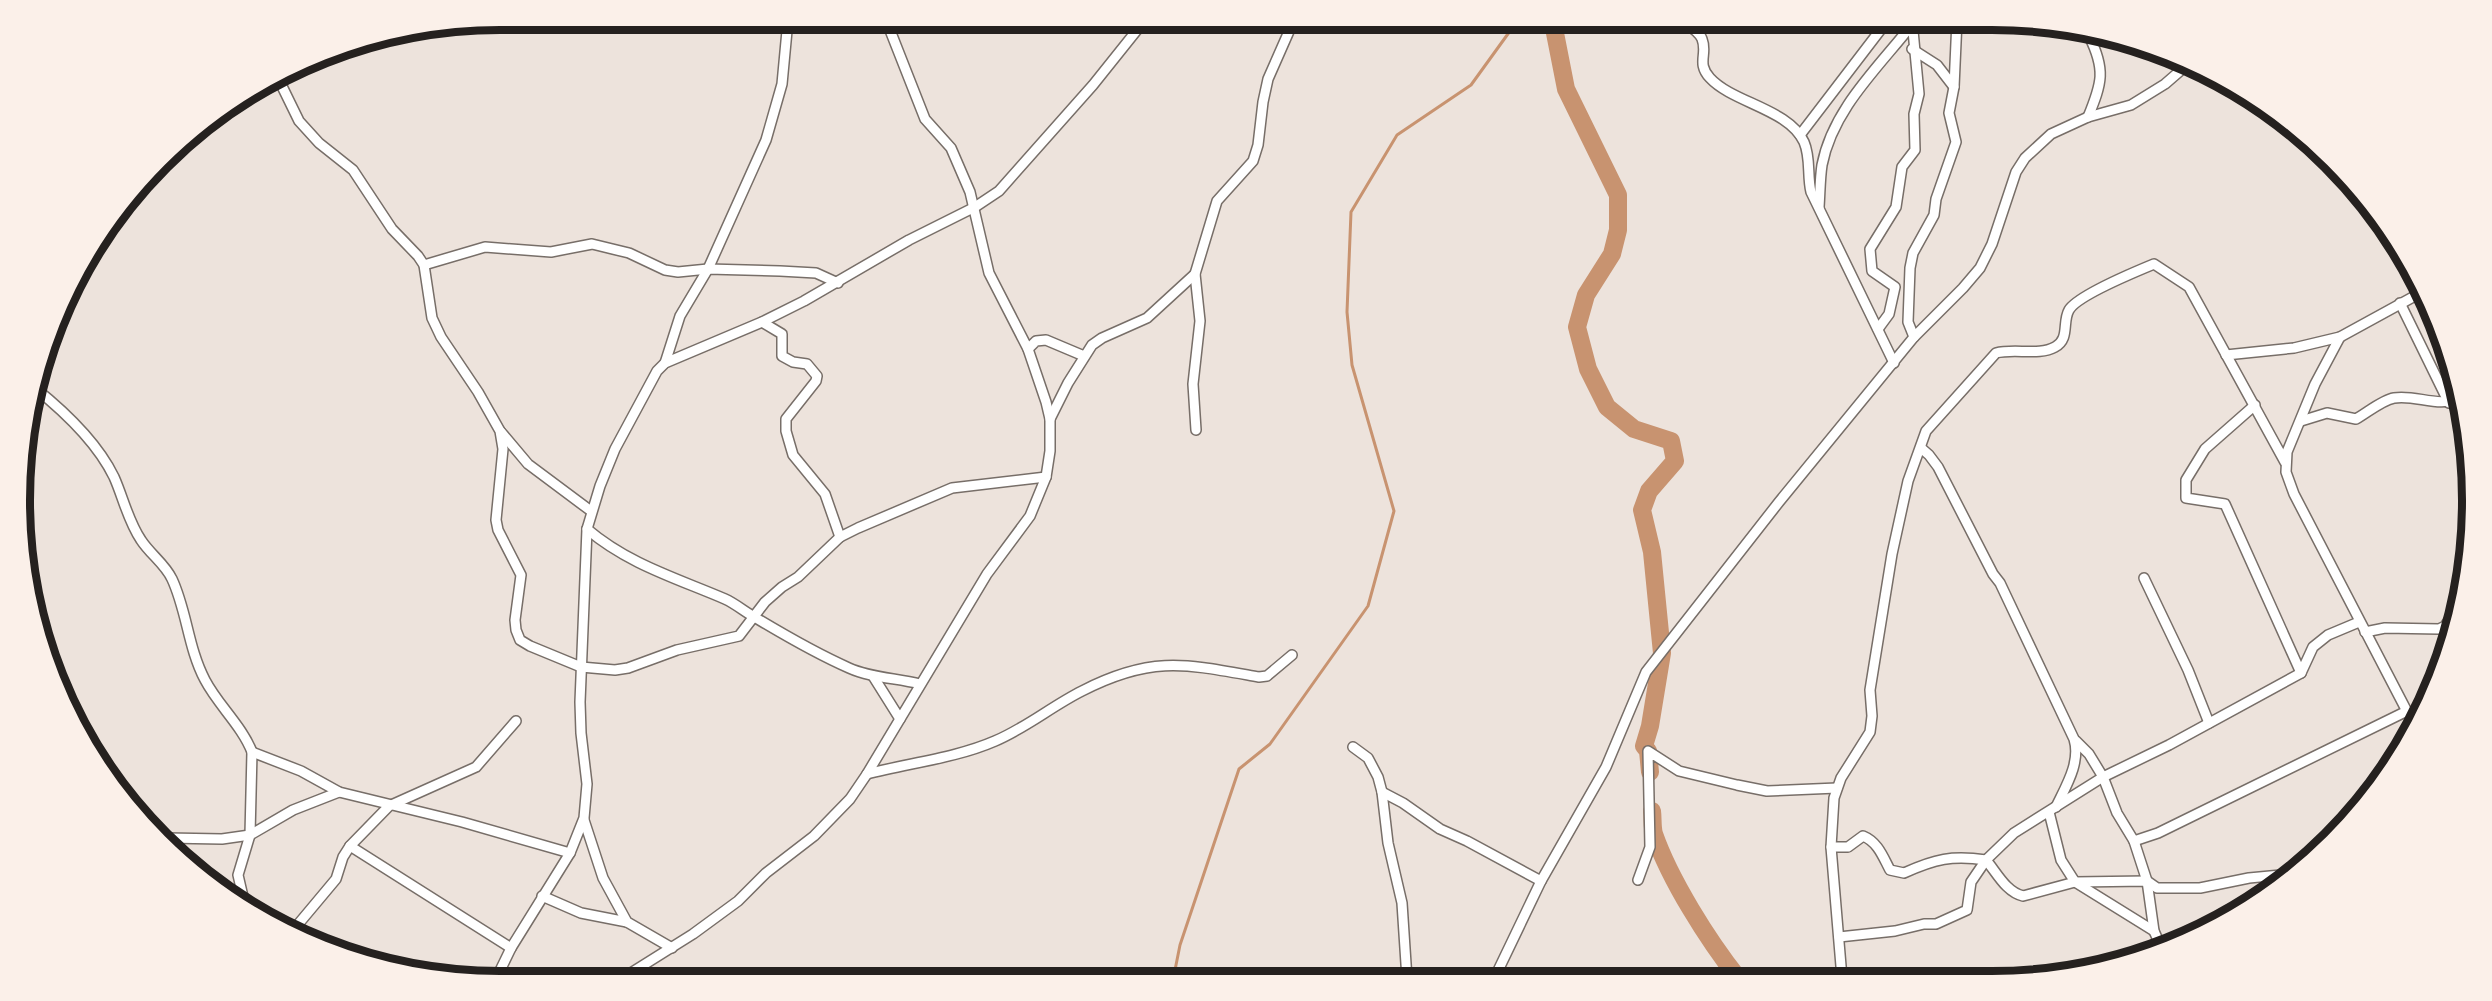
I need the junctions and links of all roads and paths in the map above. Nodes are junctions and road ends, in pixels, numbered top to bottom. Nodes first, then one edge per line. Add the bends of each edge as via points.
1 (787, 30) edge
2 (890, 30) edge
3 (1137, 30) edge
4 (1290, 30) edge
5 (1693, 30) edge
6 (1880, 30) edge
7 (1907, 30) edge
8 (1913, 30) edge
9 (1957, 30) edge
10 (1900, 40) junction
11 (2091, 41) edge
12 (1913, 50) junction
13 (2181, 70) edge
14 (281, 85) edge
15 (1954, 87) junction
16 (2088, 117) junction
17 (1800, 135) junction
18 (975, 207) junction
19 (1819, 207) junction
20 (424, 265) junction
21 (708, 269) junction
22 (1195, 274) junction
23 (838, 283) junction
24 (2415, 296) edge
25 (2400, 303) junction
26 (762, 322) junction
27 (1878, 329) junction
28 (1914, 337) junction
29 (2340, 337) junction
30 (1028, 349) junction
31 (2226, 355) junction
32 (1084, 356) junction
33 (665, 363) junction
34 (1894, 363) junction
35 (42, 394) edge
36 (2449, 403) joint
37 (2255, 405) junction
38 (1050, 419) junction
39 (2301, 421) junction
40 (1196, 430) dead end
41 (500, 431) junction
42 (1921, 448) junction
43 (2285, 462) junction
44 (1046, 477) junction
45 (591, 511) junction
46 (586, 529) junction
47 (840, 537) junction
48 (2144, 578) dead end
49 (754, 617) junction
50 (2360, 622) junction
51 (2445, 626) edge
52 (2365, 632) junction
53 (1292, 655) dead end
54 (581, 668) junction
55 (2301, 673) junction
56 (873, 676) junction
57 (920, 684) junction
58 (2408, 711) junction
59 (2410, 715) edge
60 (900, 720) junction
61 (516, 722) dead end
62 (2209, 723) junction
63 (2074, 739) junction
64 (1353, 747) dead end
65 (252, 752) junction
66 (867, 774) junction
67 (2103, 777) junction
68 (1837, 788) junction
69 (339, 792) junction
70 (1382, 792) junction
71 (389, 806) junction
72 (2053, 809) junction
73 (584, 818) junction
74 (250, 835) junction
75 (173, 838) edge
76 (2134, 841) junction
77 (350, 846) junction
78 (1832, 847) junction
79 (570, 853) junction
80 (1986, 860) junction
81 (2276, 875) edge
82 (1638, 880) dead end
83 (2147, 880) junction
84 (1541, 881) junction
85 (2075, 882) junction
86 (242, 894) edge
87 (542, 896) junction
88 (627, 922) junction
89 (297, 924) edge
90 (2154, 932) junction
91 (1839, 937) junction
92 (2158, 940) edge
93 (511, 948) junction
94 (672, 948) junction
95 (500, 971) edge
96 (639, 971) edge
97 (1406, 971) edge
98 (1498, 971) edge
99 (1841, 971) edge

1 - 21 street via 782,84 774,117
2 - 18 street via 925,119 951,148
3 - 18 street via 1006,185
4 - 22 street via 1268,79 1253,161 1217,201
5 - 17 street via 1702,38 1702,63 1712,80
6 - 17 street
7 - 10 street
8 - 12 street
9 - 15 street
10 - 12 street
10 - 19 street via 1853,96 1831,135 1822,165
11 - 16 street via 2100,59 2099,89
12 - 15 street via 1937,66
12 - 27 street via 1918,94 1915,150 1902,167 1896,207 1870,249 1872,271 1895,287 1889,314
13 - 16 street via 2132,105
14 - 20 street via 299,121 353,170 392,229
15 - 28 street via 1949,113 1956,142 1934,215 1913,253 1910,268 1908,322
16 - 28 street via 2051,134 2025,158 2016,172 1980,268
17 - 19 street via 1807,153 1811,192
18 - 23 street via 909,240
18 - 30 street via 989,273
19 - 27 street
20 - 21 street via 485,247 543,253 592,244 629,253 664,270 686,273
20 - 41 street via 432,318
21 - 23 street via 808,273
21 - 33 street via 680,316
22 - 32 street via 1147,318 1102,338
22 - 40 street via 1200,321 1193,384
23 - 26 street
24 - 25 street
25 - 29 street
25 - 36 street
26 - 33 street
26 - 47 street via 782,334 782,356 807,364 815,372 816,381 786,419 786,431 793,455 825,494
27 - 34 street
28 - 34 street
29 - 31 street via 2294,348
29 - 39 street
30 - 32 street via 1046,340
30 - 38 street
31 - 37 street
31 - 42 street via 2189,286 2154,264 2078,302 2069,310 2064,337 2058,346 2048,351 1996,353 1926,431
32 - 38 street
33 - 45 street via 644,393 615,449
34 - 84 street via 1646,672 1606,767
35 - 65 street via 105,460 141,540 172,579 204,678
36 - 39 street via 2391,398 2356,419 2327,413
37 - 43 street
37 - 55 street via 2205,449 2186,480 2186,498 2225,504
38 - 44 street
39 - 43 street
41 - 45 street via 528,464
41 - 54 street via 504,449 496,520 520,575 516,630 520,640 530,646
42 - 63 street via 1938,466 2000,583
42 - 68 street via 1908,481 1892,554 1870,690 1870,732
43 - 50 street via 2294,494
44 - 47 street via 952,488
44 - 57 street via 1030,516 987,574
45 - 46 street
46 - 49 street via 628,559 725,600
46 - 54 street
47 - 49 street via 798,577 773,594
48 - 62 street
49 - 54 street via 744,632 731,638 677,650 628,668
49 - 56 street via 850,669
50 - 52 street
50 - 55 street via 2328,635 2313,647
51 - 52 street
52 - 58 street
53 - 66 street via 1268,676 1259,677 1186,664 1153,665 1081,691 1041,717 972,751
54 - 73 street via 581,733 587,784
55 - 62 street
56 - 57 street
56 - 60 street
57 - 60 street
58 - 59 street
58 - 76 street via 2158,833
60 - 66 street
61 - 71 street via 476,767
62 - 67 street
63 - 67 street
63 - 72 street via 2075,760
64 - 70 street via 1368,758
65 - 69 street via 301,771
65 - 74 street
66 - 94 street via 850,799 814,836 766,873 738,901
67 - 72 street
67 - 76 street via 2117,813
68 - 78 street
68 - 82 street via 1767,791 1679,771 1648,751 1650,847
69 - 71 street
69 - 74 street via 292,810
70 - 84 street via 1440,829
70 - 97 street via 1388,843 1402,903
71 - 77 street
71 - 79 street
72 - 80 street via 2014,833
72 - 85 street via 2061,860
73 - 79 street
73 - 88 street via 603,878
74 - 75 street
74 - 86 street via 238,875
76 - 83 street
77 - 89 street via 336,879
77 - 93 street
78 - 80 street via 1848,847 1863,837 1871,840 1890,870 1898,873 1956,856
78 - 91 street
79 - 87 street
80 - 85 street via 2015,894 2032,895
80 - 91 street via 1971,882 1967,910 1936,924
81 - 83 street via 2200,888 2157,888
83 - 85 street
83 - 90 street
84 - 98 street
85 - 90 street
87 - 88 street via 581,913
87 - 93 street
88 - 94 street
90 - 92 street
91 - 99 street
93 - 95 street
94 - 96 street

